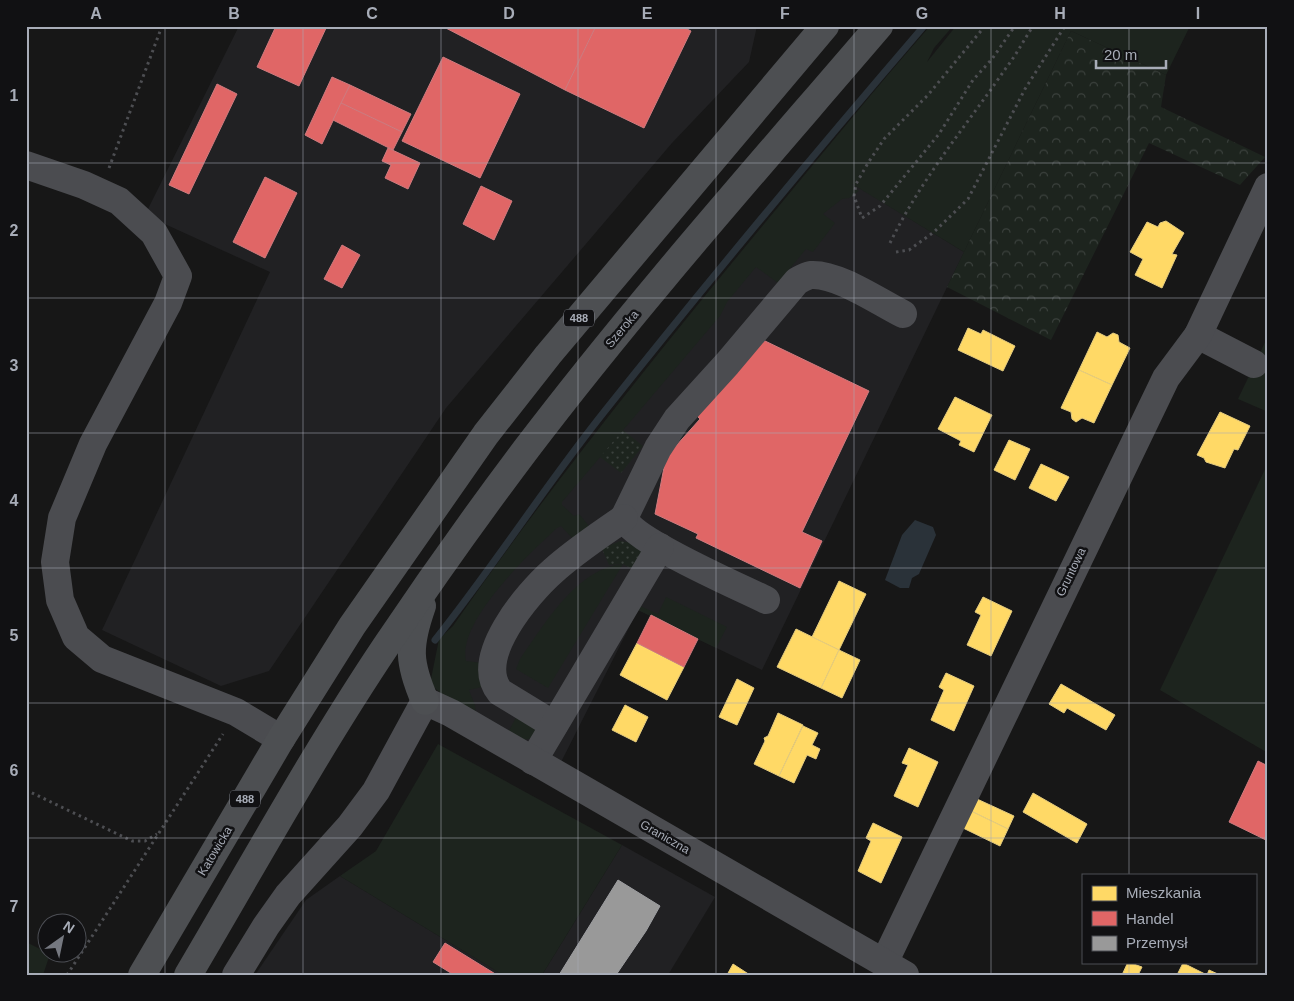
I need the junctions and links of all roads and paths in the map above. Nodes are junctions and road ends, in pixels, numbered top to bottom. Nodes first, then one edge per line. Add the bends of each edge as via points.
1 (162, 26) edge
2 (825, 26) edge
3 (879, 26) edge
4 (986, 26) edge
5 (1015, 26) edge
6 (1033, 26) edge
7 (1065, 26) edge
8 (26, 165) edge
9 (1268, 187) edge
10 (92, 189) junction
11 (890, 242) dead end
12 (896, 252) dead end
13 (903, 314) dead end
14 (1198, 335) junction
15 (1254, 364) dead end
16 (624, 518) junction
17 (660, 547) junction
18 (430, 583) junction
19 (766, 600) dead end
20 (425, 701) junction
21 (236, 712) junction
22 (554, 725) junction
23 (281, 739) junction
24 (533, 762) junction
25 (26, 790) edge
26 (158, 834) junction
27 (895, 969) edge
28 (68, 975) edge
29 (142, 975) edge
30 (188, 975) edge
31 (236, 975) edge

1 - 10 path
2 - 23 main road, Katowicka / 488 via 520,391 432,508
3 - 18 main road, Szeroka via 609,344 527,448
4 - 5 path via 928,96 884,139 868,163 856,184 854,196 862,218 880,206 939,134 973,80
6 - 11 path via 935,165
7 - 12 path via 1025,89 968,199 934,232 909,250
8 - 10 street
9 - 14 street, Gruntowa
10 - 21 street via 119,201 154,234 178,276 168,303 93,444 62,518 55,562 60,600 76,637 102,658
13 - 16 street via 822,276 808,275 796,281 678,419 658,448
14 - 15 street
14 - 27 street, Gruntowa via 1166,378
16 - 17 street via 626,525
16 - 22 street via 552,572 527,599 494,649 493,675 500,692
17 - 19 street
17 - 22 street
18 - 20 main road via 414,630 411,652 414,675
18 - 30 main road, Szeroka via 385,647 310,768
20 - 24 street, Graniczna
20 - 31 street via 376,791 344,833 288,895
21 - 23 street
21 - 26 path
22 - 24 street
23 - 29 main road, Katowicka / 488
24 - 27 street, Graniczna
25 - 26 path via 132,841 146,841
26 - 28 path

